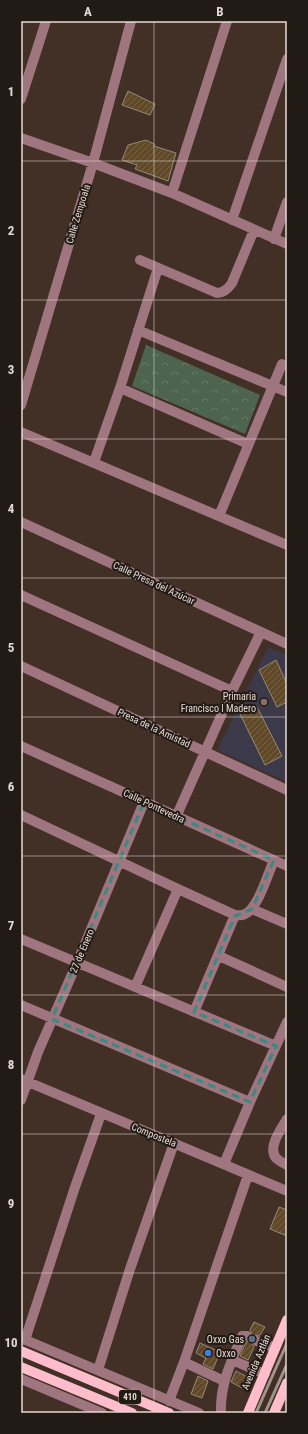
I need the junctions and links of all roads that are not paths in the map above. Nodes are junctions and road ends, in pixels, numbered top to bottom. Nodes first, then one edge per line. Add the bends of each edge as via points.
1 (46, 21) edge
2 (131, 21) edge
3 (227, 21) edge
4 (287, 59) edge
5 (21, 99) edge
6 (21, 138) edge
7 (93, 163) junction
8 (172, 193) junction
9 (287, 202) edge
10 (232, 220) junction
11 (254, 230) junction
12 (274, 239) junction
13 (287, 244) edge
14 (140, 260) dead end
15 (158, 268) junction
16 (138, 330) junction
17 (282, 364) dead end
18 (272, 386) junction
19 (120, 388) junction
20 (287, 392) edge
21 (21, 405) edge
22 (21, 432) edge
23 (248, 444) junction
24 (94, 462) junction
25 (219, 516) junction
26 (21, 522) edge
27 (287, 545) edge
28 (21, 595) edge
29 (261, 632) junction
30 (287, 644) edge
31 (21, 666) edge
32 (232, 691) junction
33 (21, 746) edge
34 (205, 752) junction
35 (287, 790) edge
36 (144, 802) junction
37 (21, 815) edge
38 (176, 817) junction
39 (274, 860) junction
40 (119, 861) junction
41 (287, 866) edge
42 (178, 889) junction
43 (252, 909) junction
44 (236, 915) junction
45 (287, 924) edge
46 (21, 939) edge
47 (219, 956) junction
48 (77, 963) junction
49 (135, 987) junction
50 (287, 987) edge
51 (21, 1005) edge
52 (194, 1012) junction
53 (52, 1019) junction
54 (287, 1022) edge
55 (276, 1046) junction
56 (24, 1081) edge
57 (21, 1100) edge
58 (250, 1102) junction
59 (101, 1114) junction
60 (287, 1119) edge
61 (174, 1143) junction
62 (224, 1164) junction
63 (287, 1165) edge
64 (248, 1175) junction
65 (287, 1191) edge
66 (287, 1320) edge
67 (246, 1336) dead end
68 (23, 1339) edge
69 (257, 1341) dead end
70 (275, 1348) junction
71 (21, 1351) edge
72 (232, 1360) junction
73 (184, 1362) junction
74 (21, 1367) edge
75 (98, 1370) junction
76 (264, 1374) junction
77 (21, 1379) edge
78 (224, 1381) junction
79 (287, 1383) edge
80 (169, 1400) junction
81 (86, 1410) edge
82 (102, 1413) edge
83 (132, 1413) edge
84 (169, 1413) edge
85 (199, 1413) edge
86 (221, 1413) edge
87 (248, 1413) edge
88 (274, 1413) edge

1 - 5 street
2 - 7 street, Calle Zempoala
3 - 8 street
4 - 10 street
6 - 7 street
7 - 8 street
7 - 21 street, Calle Zempoala
8 - 10 street
9 - 12 street
10 - 11 street
11 - 12 street
11 - 15 street via 232,284 224,292 217,293
12 - 13 street
14 - 15 street
15 - 16 street
16 - 18 street
16 - 19 street
17 - 18 street
18 - 20 street
18 - 23 street
19 - 23 street
19 - 24 street
22 - 24 street
23 - 25 street
24 - 25 street
25 - 27 street
26 - 29 street, Calle Presa del Azúcar
28 - 32 street
29 - 30 street, Calle Presa del Azúcar
29 - 32 street
31 - 34 street, Presa de la Amistad
32 - 34 street
33 - 36 street, Calle Pontevedra
34 - 35 street, Presa de la Amistad
34 - 38 street
36 - 38 street, Calle Pontevedra
36 - 40 street, 27 de Enero
37 - 40 street
38 - 39 street, Calle Pontevedra
39 - 41 street, Calle Pontevedra
39 - 43 street
40 - 42 street
40 - 48 street, 27 de Enero
42 - 44 street
42 - 49 street
43 - 44 street via 243,915
43 - 45 street
44 - 47 street
46 - 48 street
47 - 50 street
47 - 52 street
48 - 49 street
48 - 53 street, 27 de Enero
49 - 52 street
51 - 53 street
52 - 55 street
53 - 56 street, 27 de Enero
53 - 58 street
54 - 55 street
55 - 58 street
56 - 57 street, 27 de Enero
56 - 59 street, Compostela
58 - 62 street
59 - 61 street, Compostela
59 - 68 street
60 - 63 street via 273,1145 273,1151 277,1159
61 - 62 street, Compostela
61 - 75 street
62 - 64 street, Compostela
64 - 65 street, Compostela
64 - 73 street
66 - 70 main road, Avenida Aztlán
67 - 72 street via 242,1336
68 - 75 street
69 - 70 street
70 - 76 main road, Avenida Aztlán
71 - 84 main road, 410
72 - 76 street
72 - 78 street
73 - 78 street
73 - 80 street
74 - 83 main road, 410
75 - 80 street
76 - 87 main road, Avenida Aztlán
77 - 81 street
78 - 86 street
79 - 88 main road
80 - 85 street
81 - 82 street

